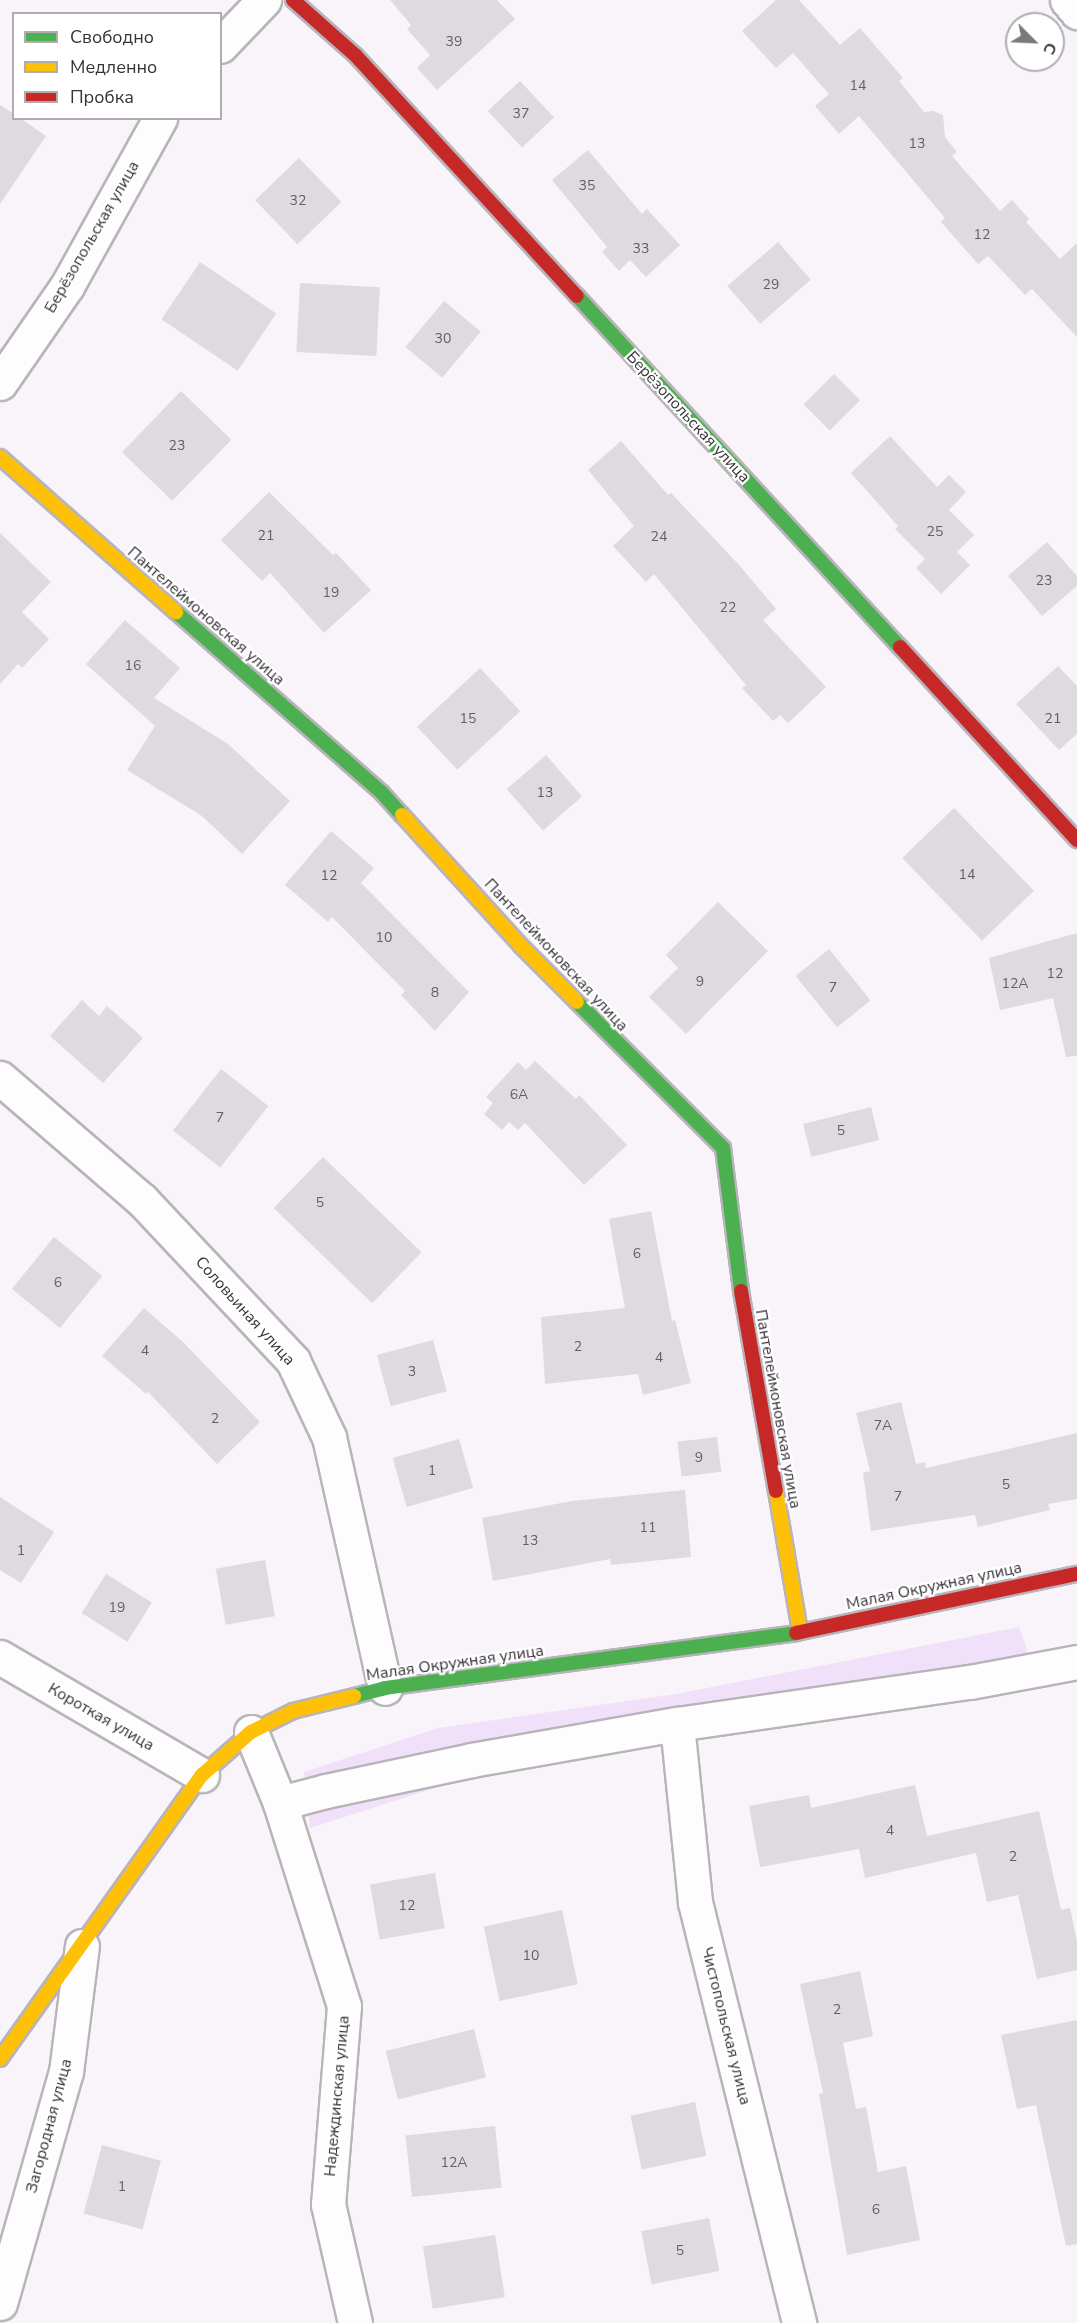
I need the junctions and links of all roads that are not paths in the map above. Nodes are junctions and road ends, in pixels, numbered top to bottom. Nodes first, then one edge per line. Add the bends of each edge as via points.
1 (264, 0) edge
2 (292, 0) edge
3 (1067, 0) edge
4 (1077, 12) edge
5 (222, 44) edge
6 (159, 120) edge
7 (0, 383) edge
8 (0, 457) edge
9 (1077, 840) edge
10 (0, 1078) edge
11 (1077, 1574) edge
12 (800, 1632) junction
13 (0, 1657) edge
14 (1077, 1662) edge
15 (385, 1688) junction
16 (677, 1724) junction
17 (250, 1732) junction
18 (202, 1775) junction
19 (280, 1803) junction
20 (82, 1946) junction
21 (0, 2059) edge
22 (0, 2303) edge
23 (355, 2323) edge
24 (799, 2323) edge

1 - 5 street
2 - 9 street, Берёзопольская улица via 356,56
3 - 4 street
6 - 7 street, Берёзопольская улица via 67,286
8 - 12 street, Пантелеймоновская улица via 382,793 521,946 723,1148 735,1257
10 - 15 street, Соловьиная улица via 142,1200 293,1361 329,1437
11 - 12 street, Малая Окружная улица
12 - 15 street, Малая Окружная улица
13 - 18 street, Короткая улица
14 - 16 street via 970,1682
15 - 17 street, Малая Окружная улица via 293,1711
16 - 19 street via 472,1760
16 - 24 street, Чистопольская улица via 695,1902
17 - 18 street, Малая Окружная улица
17 - 19 street, Надеждинская улица
18 - 20 street, Малая Окружная улица
19 - 23 street, Надеждинская улица via 344,2006 328,2204
20 - 21 street, Малая Окружная улица
20 - 22 street, Загородная улица via 66,2072

